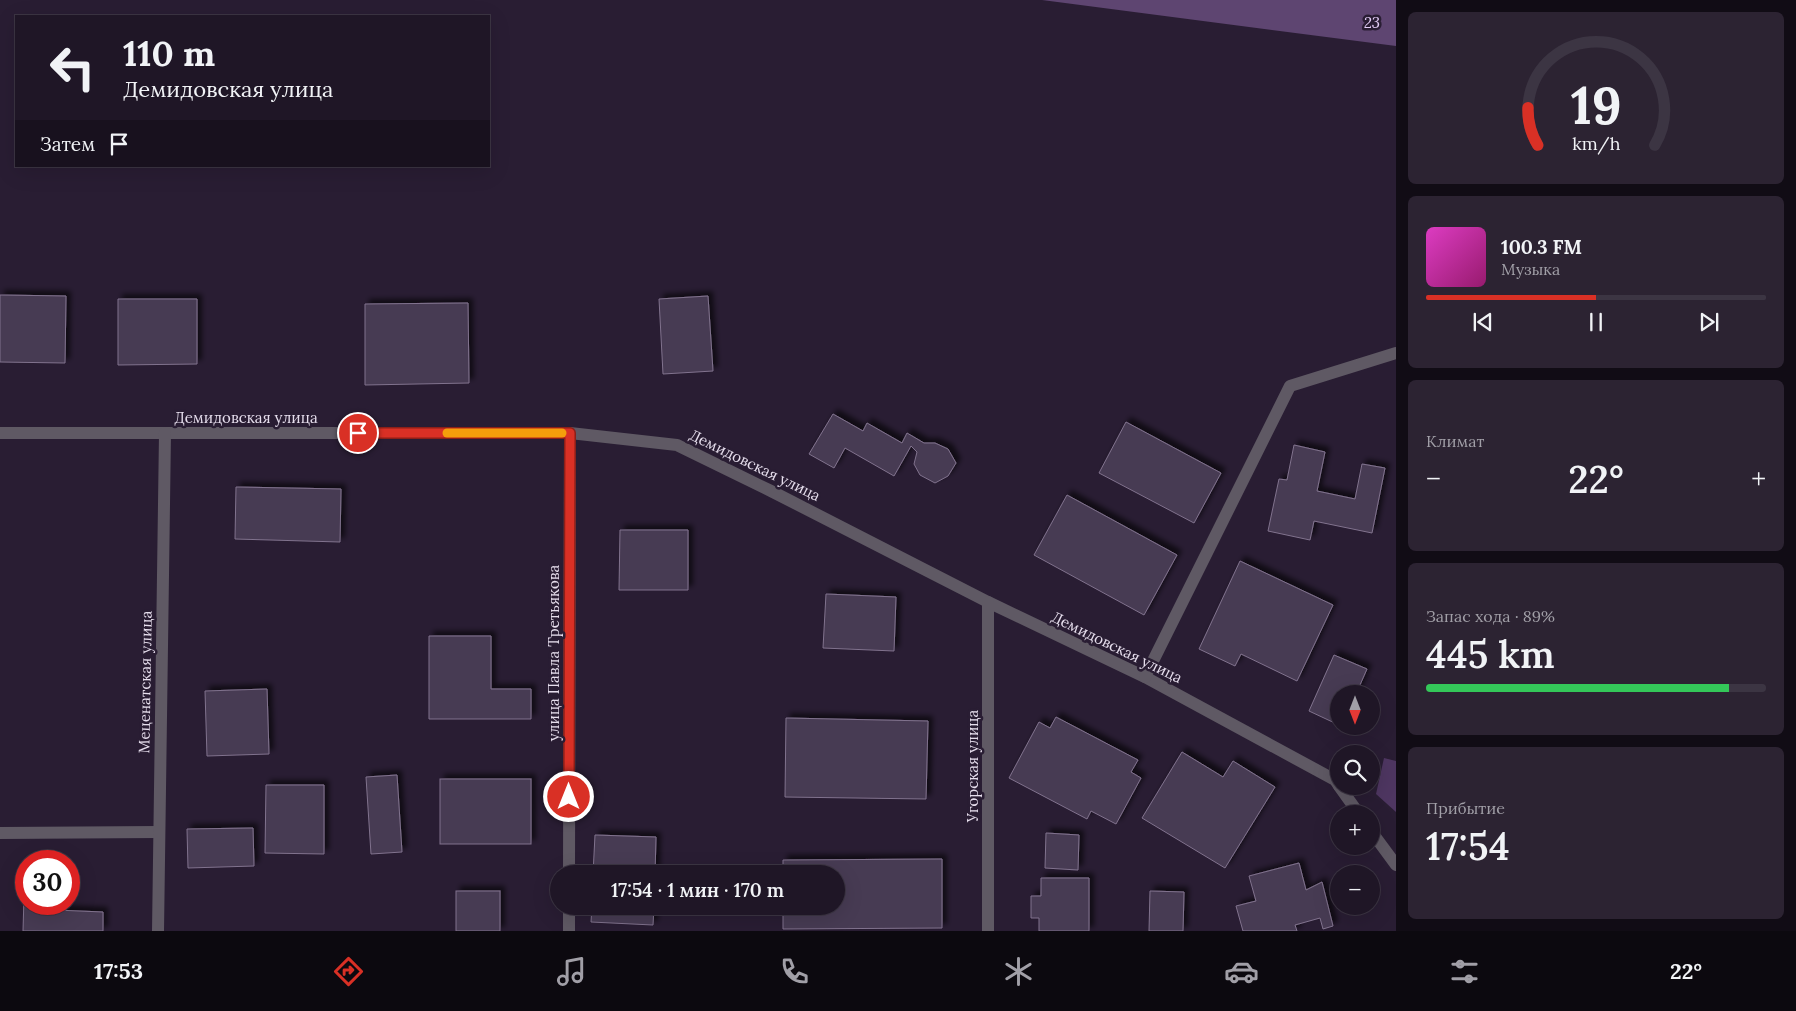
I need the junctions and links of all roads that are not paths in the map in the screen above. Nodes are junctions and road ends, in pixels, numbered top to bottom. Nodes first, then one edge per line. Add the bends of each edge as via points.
1 (1396, 353) edge
2 (0, 433) edge
3 (165, 433) junction
4 (570, 433) junction
5 (988, 602) junction
6 (1145, 677) junction
7 (1330, 777) edge
8 (159, 832) junction
9 (0, 833) edge
10 (1380, 843) edge
11 (569, 865) edge
12 (1396, 865) edge
13 (569, 915) edge
14 (158, 931) edge
15 (569, 931) edge
16 (988, 931) edge

1 - 6 street via 1290,386
2 - 3 street, Демидовская улица
3 - 4 street, Демидовская улица
3 - 8 street, Меценатская улица
4 - 5 street, Демидовская улица via 677,445
4 - 11 street, улица Павла Третьякова
5 - 6 street, Демидовская улица
5 - 16 street, Угорская улица
6 - 7 street, Демидовская улица
8 - 9 street
8 - 14 street, Меценатская улица
10 - 12 street
13 - 15 street

